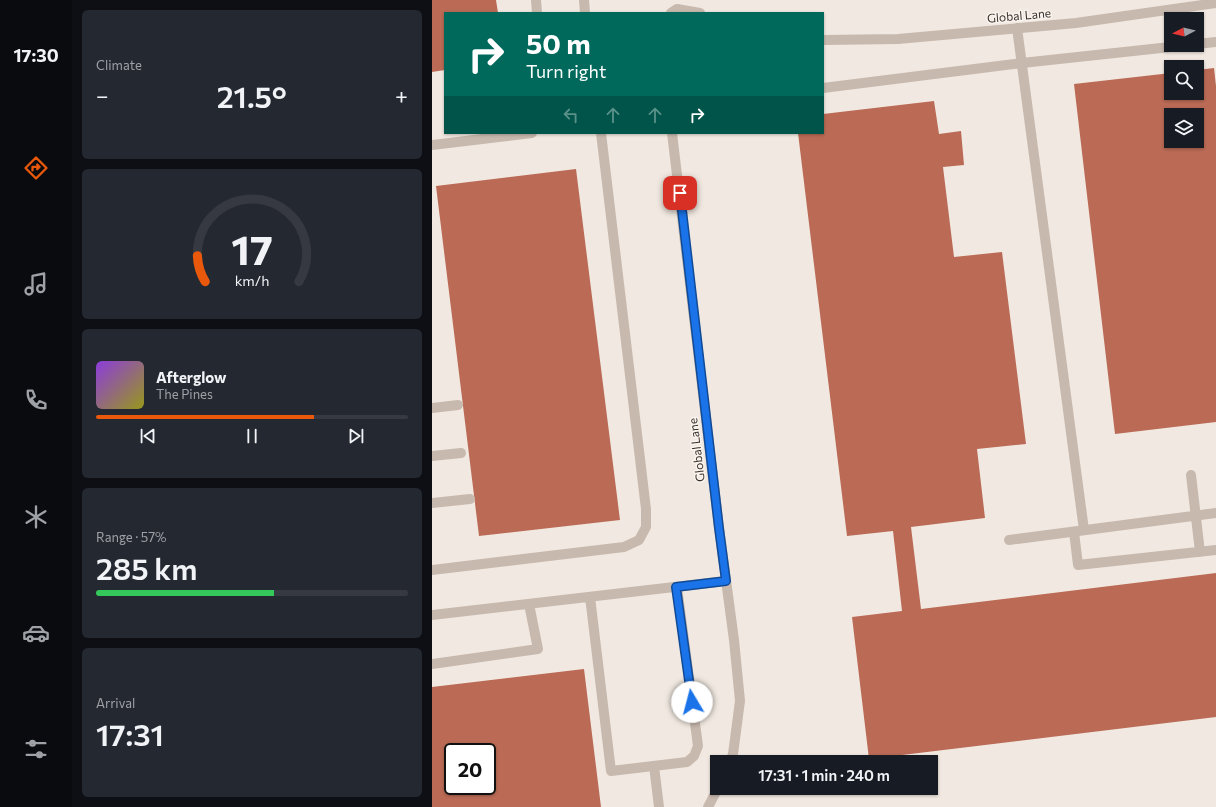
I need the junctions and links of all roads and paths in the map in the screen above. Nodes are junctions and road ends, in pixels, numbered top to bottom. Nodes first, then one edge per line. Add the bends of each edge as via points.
1 (536, 0) edge
2 (584, 0) edge
3 (1216, 3) edge
4 (537, 12) edge
5 (585, 12) edge
6 (672, 12) edge
7 (694, 12) edge
8 (1017, 28) junction
9 (824, 40) edge
10 (1216, 42) edge
11 (1204, 43) edge
12 (1164, 48) edge
13 (1022, 63) junction
14 (824, 88) edge
15 (524, 134) edge
16 (601, 134) edge
17 (672, 134) edge
18 (432, 145) edge
19 (458, 405) dead end
20 (432, 408) edge
21 (461, 452) dead end
22 (432, 456) edge
23 (1191, 475) dead end
24 (470, 499) dead end
25 (432, 503) edge
26 (1216, 513) edge
27 (1196, 516) junction
28 (1079, 531) junction
29 (1009, 540) dead end
30 (1216, 550) edge
31 (1200, 552) junction
32 (432, 570) edge
33 (726, 581) junction
34 (676, 587) junction
35 (590, 597) junction
36 (529, 604) junction
37 (432, 616) edge
38 (432, 664) edge
39 (733, 755) edge
40 (654, 766) junction
41 (714, 795) edge
42 (659, 807) edge
43 (708, 807) edge

1 - 4 street
2 - 5 street
3 - 8 street, Global Lane via 1076,23
6 - 7 street via 677,9
8 - 9 street, Global Lane via 898,39
8 - 13 street
10 - 11 street
12 - 13 street
13 - 14 street
13 - 28 street
15 - 18 street
16 - 32 street via 646,527 640,540 624,547
17 - 33 street, Global Lane
19 - 20 street
21 - 22 street
23 - 27 street
24 - 25 street
26 - 27 street
27 - 28 street
27 - 31 street
28 - 29 street
28 - 31 street via 1078,565
30 - 31 street
33 - 34 street
33 - 39 street, Global Lane via 740,700
34 - 35 street
34 - 40 street via 698,746 694,756 687,762
35 - 36 street
35 - 40 street via 611,771
36 - 37 street
36 - 38 street via 538,649
40 - 42 street
41 - 43 street

